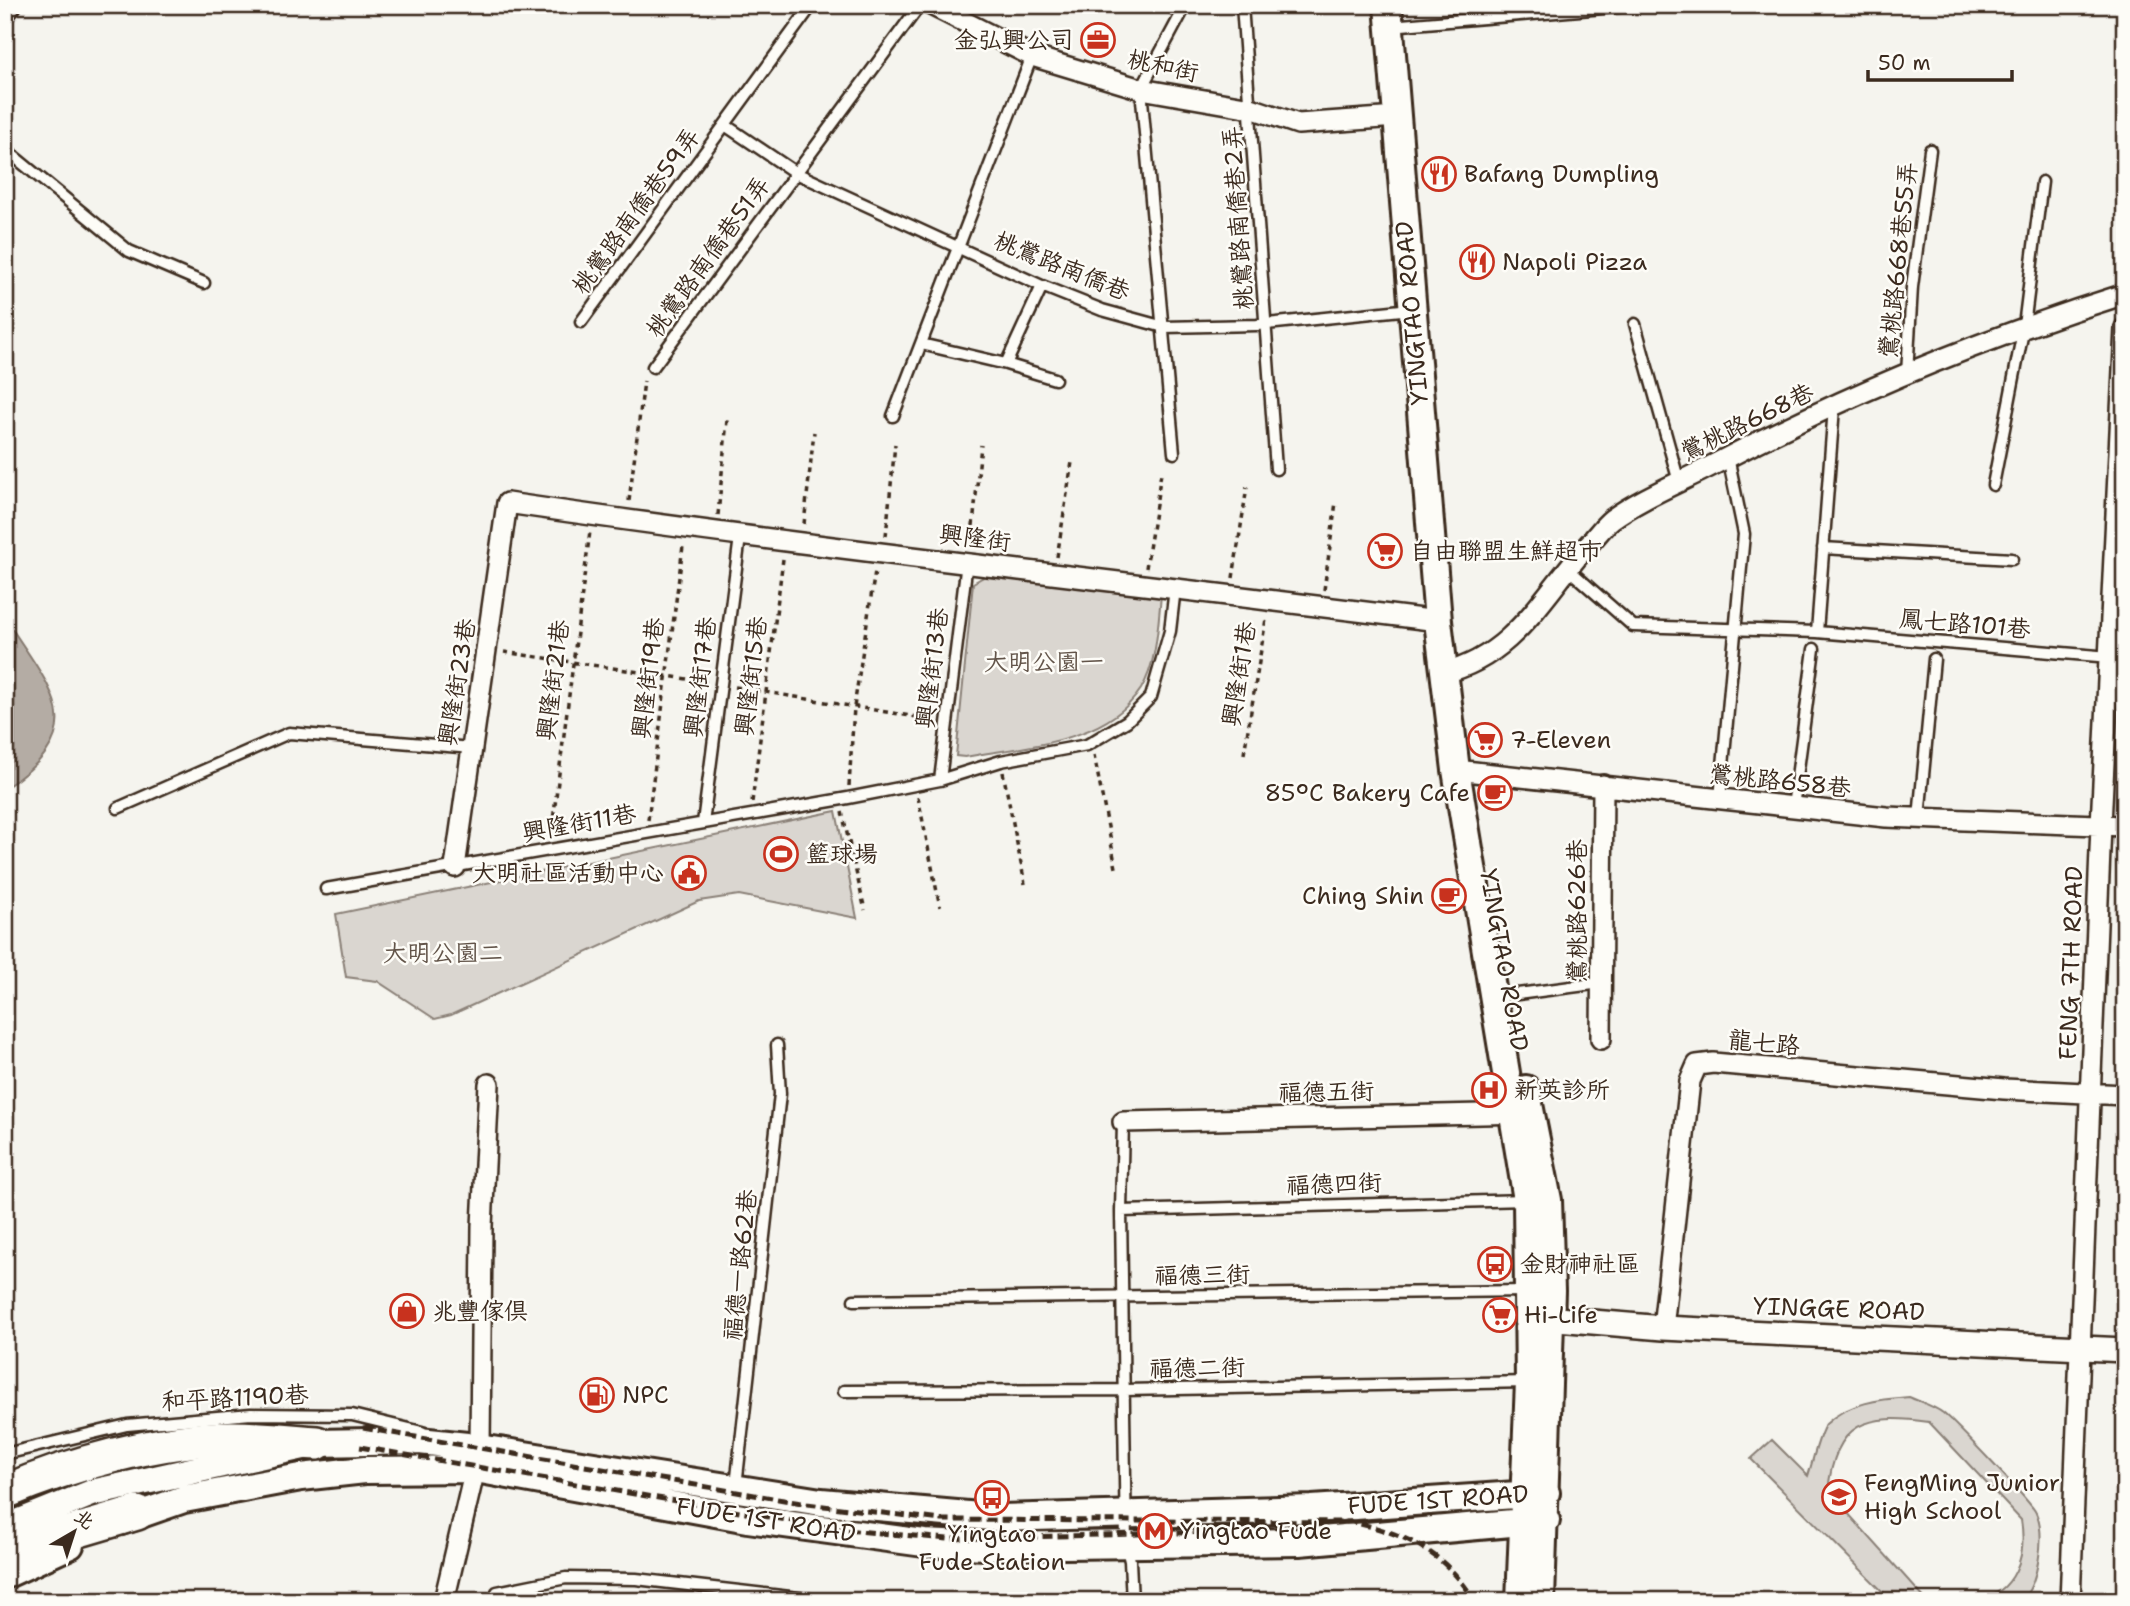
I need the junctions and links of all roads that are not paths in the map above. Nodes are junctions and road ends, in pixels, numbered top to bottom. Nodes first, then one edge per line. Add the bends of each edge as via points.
1 (9, 5) edge
2 (812, 5) edge
3 (920, 5) edge
4 (931, 5) edge
5 (1168, 5) edge
6 (1242, 5) edge
7 (1639, 5) edge
8 (1184, 9) edge
9 (5, 10) edge
10 (1389, 16) edge
11 (1032, 56) junction
12 (1141, 89) junction
13 (1251, 108) junction
14 (1397, 117) junction
15 (725, 125) junction
16 (5, 149) edge
17 (1930, 150) dead end
18 (796, 173) junction
19 (2042, 182) dead end
20 (958, 245) junction
21 (204, 283) dead end
22 (1042, 286) junction
23 (2125, 294) edge
24 (1412, 309) junction
25 (581, 322) dead end
26 (1267, 324) junction
27 (1635, 324) dead end
28 (2024, 326) junction
29 (1164, 327) junction
30 (2125, 328) edge
31 (920, 344) junction
32 (1006, 364) junction
33 (653, 367) dead end
34 (1907, 374) junction
35 (1055, 379) dead end
36 (1834, 407) junction
37 (893, 416) dead end
38 (1174, 453) dead end
39 (1728, 457) junction
40 (1276, 469) dead end
41 (1680, 483) junction
42 (1993, 485) dead end
43 (507, 503) joint
44 (740, 537) junction
45 (1823, 548) junction
46 (2012, 559) dead end
47 (968, 562) junction
48 (1567, 568) junction
49 (1175, 588) junction
50 (1438, 621) junction
51 (1736, 629) junction
52 (1817, 632) junction
53 (1814, 649) dead end
54 (2111, 657) junction
55 (1934, 659) dead end
56 (1453, 671) junction
57 (472, 748) junction
58 (1464, 769) junction
59 (940, 780) junction
60 (1603, 785) junction
61 (1719, 800) junction
62 (1793, 807) junction
63 (118, 808) dead end
64 (1919, 818) junction
65 (703, 822) junction
66 (2101, 825) junction
67 (2125, 826) edge
68 (455, 867) junction
69 (326, 888) dead end
70 (1601, 983) junction
71 (1510, 995) junction
72 (1601, 1038) dead end
73 (777, 1045) dead end
74 (489, 1084) dead end
75 (2091, 1091) junction
76 (2125, 1095) edge
77 (1521, 1113) junction
78 (1123, 1122) joint
79 (1537, 1200) junction
80 (1121, 1211) junction
81 (1122, 1297) junction
82 (854, 1300) dead end
83 (1540, 1304) junction
84 (1663, 1328) junction
85 (2080, 1346) junction
86 (2125, 1350) edge
87 (1540, 1382) junction
88 (1124, 1390) junction
89 (844, 1391) dead end
90 (317, 1443) junction
91 (5, 1454) edge
92 (475, 1454) junction
93 (9, 1489) edge
94 (736, 1490) junction
95 (1536, 1507) junction
96 (137, 1513) junction
97 (1126, 1517) junction
98 (5, 1528) edge
99 (1126, 1544) junction
100 (5, 1552) edge
101 (5, 1575) edge
102 (497, 1592) dead end
103 (444, 1601) edge
104 (825, 1601) edge
105 (1132, 1601) edge
106 (1520, 1601) edge
107 (1541, 1601) edge
108 (2070, 1601) edge

1 - 9 street
2 - 15 lane, 桃鶯路南僑巷59弄
3 - 18 lane, 桃鶯路南僑巷51弄
4 - 11 street, 桃和街
5 - 8 lane
6 - 13 lane, 桃鶯路南僑巷2弄
7 - 10 lane
8 - 12 lane
10 - 14 main road, YINGTAO ROAD
11 - 12 street, 桃和街
11 - 20 lane
12 - 13 street, 桃和街
12 - 29 lane
13 - 14 street, 桃和街 via 1298,124
13 - 26 lane, 桃鶯路南僑巷2弄
14 - 24 main road, YINGTAO ROAD
15 - 18 lane, 桃鶯路南僑巷
15 - 25 lane, 桃鶯路南僑巷59弄
16 - 21 lane via 129,251
17 - 34 lane, 鶯桃路668巷55弄 via 1912,286
18 - 20 lane, 桃鶯路南僑巷
18 - 33 lane, 桃鶯路南僑巷51弄
19 - 28 lane
20 - 22 lane, 桃鶯路南僑巷
20 - 31 lane
22 - 29 lane, 桃鶯路南僑巷 via 1102,310
22 - 32 lane
23 - 28 street, 鶯桃路668巷
24 - 26 lane, 桃鶯路南僑巷
24 - 50 main road, YINGTAO ROAD
26 - 29 lane, 桃鶯路南僑巷
26 - 40 lane, 桃鶯路南僑巷2弄
27 - 41 lane
28 - 34 street, 鶯桃路668巷
28 - 42 lane
29 - 38 lane
30 - 54 street, FENG 7TH ROAD
31 - 32 lane
31 - 37 lane
32 - 35 lane
34 - 36 street, 鶯桃路668巷
36 - 39 street, 鶯桃路668巷
36 - 45 lane
39 - 41 street, 鶯桃路668巷
39 - 51 lane via 1744,534
41 - 48 street, 鶯桃路668巷 via 1611,520
43 - 44 street, 興隆街
43 - 57 street, 興隆街23巷
44 - 47 street, 興隆街
44 - 65 lane, 興隆街17巷
45 - 46 lane
45 - 52 lane
47 - 49 street, 興隆街
47 - 59 lane, 興隆街13巷
48 - 51 lane, 鳳七路101巷 via 1633,626
48 - 56 street, 鶯桃路668巷 via 1516,635 1474,664
49 - 50 street, 興隆街
49 - 59 lane, 興隆街11巷 via 1170,631 1151,697 1126,721 1091,743 1001,761
50 - 56 main road, YINGTAO ROAD via 1459,645
51 - 52 lane, 鳳七路101巷
51 - 61 lane
52 - 54 lane, 鳳七路101巷
53 - 62 lane
54 - 66 street, FENG 7TH ROAD
55 - 64 lane
56 - 58 main road, YINGTAO ROAD
57 - 63 lane via 289,733
57 - 68 street, 興隆街23巷
58 - 60 street, 鶯桃路658巷
58 - 71 main road, YINGTAO ROAD
58 - 77 main road, YINGTAO ROAD
59 - 65 lane, 興隆街11巷
60 - 61 street, 鶯桃路658巷
60 - 70 street, 鶯桃路626巷
61 - 62 street, 鶯桃路658巷
62 - 64 street, 鶯桃路658巷
64 - 66 street, 鶯桃路658巷
65 - 68 lane, 興隆街11巷
66 - 67 street, 鶯桃路658巷
66 - 75 street, FENG 7TH ROAD
68 - 69 lane, 興隆街11巷
70 - 71 lane
70 - 72 street, 鶯桃路626巷
71 - 77 main road, YINGTAO ROAD
73 - 94 lane, 福德一路62巷 via 780,1094
74 - 92 street
75 - 76 street
75 - 84 street, 龍七路 via 2004,1089 1697,1065 1690,1081
75 - 85 street, FENG 7TH ROAD
77 - 78 street, 福德五街
77 - 79 main road, YINGTAO ROAD
78 - 80 lane
79 - 80 lane, 福德四街
79 - 83 main road, YINGTAO ROAD
80 - 81 lane
81 - 82 lane, 福德三街
81 - 83 lane, 福德三街
81 - 88 lane
83 - 84 street, YINGGE ROAD
83 - 87 main road, YINGTAO ROAD
84 - 85 street, YINGGE ROAD
85 - 86 street, YINGGE ROAD
85 - 108 street, FENG 7TH ROAD
87 - 88 lane, 福德二街
87 - 95 main road, YINGTAO ROAD
88 - 89 lane, 福德二街
88 - 97 lane
90 - 92 main road, FUDE 1ST ROAD via 419,1441
90 - 93 highway via 229,1438 148,1449 74,1466
90 - 98 main road, FUDE 1ST ROAD via 92,1493
91 - 92 lane, 和平路1190巷 via 127,1425 251,1414 352,1415 400,1425
92 - 94 main road, FUDE 1ST ROAD
92 - 96 main road, FUDE 1ST ROAD via 227,1489
92 - 99 main road, FUDE 1ST ROAD via 748,1519 924,1543
92 - 103 street
94 - 97 main road, FUDE 1ST ROAD via 953,1516
95 - 97 main road, FUDE 1ST ROAD
95 - 99 main road, FUDE 1ST ROAD via 1299,1542
95 - 106 main road, YINGTAO ROAD
95 - 107 main road, YINGTAO ROAD
96 - 100 highway
96 - 101 main road, FUDE 1ST ROAD
97 - 99 lane
99 - 105 lane
102 - 104 lane via 566,1578 636,1578

